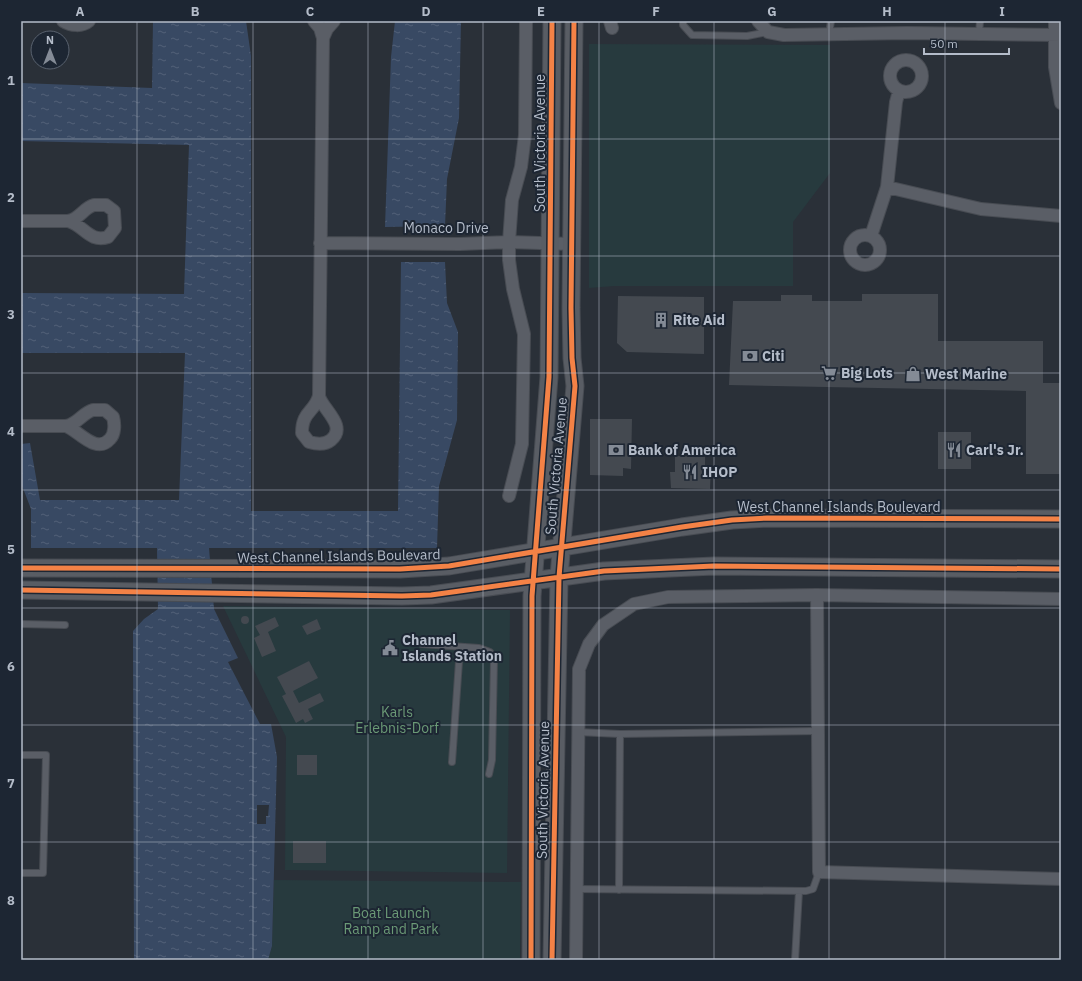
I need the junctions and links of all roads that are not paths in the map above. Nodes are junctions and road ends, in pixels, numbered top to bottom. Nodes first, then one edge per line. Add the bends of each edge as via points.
1 (63, 21) edge
2 (89, 21) edge
3 (314, 21) edge
4 (334, 21) edge
5 (526, 21) edge
6 (552, 21) edge
7 (574, 21) edge
8 (683, 21) edge
9 (758, 21) edge
10 (831, 21) edge
11 (980, 21) edge
12 (1055, 21) edge
13 (908, 27) edge
14 (768, 32) junction
15 (829, 34) junction
16 (979, 34) junction
17 (1058, 35) edge
18 (323, 38) junction
19 (899, 91) dead end
20 (1061, 103) edge
21 (887, 187) junction
22 (1061, 216) edge
23 (21, 221) edge
24 (68, 221) dead end
25 (871, 236) dead end
26 (509, 242) junction
27 (320, 243) junction
28 (551, 243) junction
29 (572, 244) junction
30 (319, 396) dead end
31 (21, 426) edge
32 (66, 426) dead end
33 (510, 496) dead end
34 (1061, 519) edge
35 (562, 547) junction
36 (536, 551) junction
37 (21, 568) edge
38 (1061, 569) edge
39 (559, 577) junction
40 (533, 581) junction
41 (21, 590) edge
42 (817, 595) junction
43 (1061, 599) edge
44 (21, 624) edge
45 (65, 625) dead end
46 (422, 644) dead end
47 (460, 647) junction
48 (818, 731) junction
49 (578, 732) junction
50 (620, 734) junction
51 (21, 755) edge
52 (452, 762) dead end
53 (489, 774) dead end
54 (819, 872) junction
55 (21, 873) edge
56 (1061, 879) edge
57 (576, 889) junction
58 (619, 890) junction
59 (799, 891) junction
60 (531, 960) edge
61 (552, 960) edge
62 (576, 960) edge
63 (795, 960) edge

1 - 2 street via 74,25 82,25
3 - 18 street via 320,28
4 - 18 street
5 - 26 street via 525,135 521,167 512,200
6 - 28 main road, South Victoria Avenue
7 - 29 main road, South Victoria Avenue
8 - 14 lane via 683,25 692,35 747,36
9 - 14 street
10 - 15 lane
11 - 16 lane
12 - 17 street
13 - 15 street
13 - 16 street
14 - 15 street via 784,35
16 - 17 street
17 - 20 street via 1055,67
18 - 27 street
19 - 21 street
21 - 22 street via 981,209
21 - 25 street
23 - 24 street
26 - 27 street, Monaco Drive
26 - 28 street, Monaco Drive
26 - 33 street via 513,289 522,322 524,346 522,444
27 - 30 street
28 - 29 street, Monaco Drive
28 - 36 main road, South Victoria Avenue via 548,403
29 - 35 main road, South Victoria Avenue via 574,398
31 - 32 street
34 - 35 main road, West Channel Islands Boulevard via 767,518 682,527
35 - 36 main road, West Channel Islands Boulevard
35 - 39 main road, South Victoria Avenue
36 - 37 main road, West Channel Islands Boulevard via 428,568
36 - 40 main road, South Victoria Avenue
38 - 39 main road via 714,566 604,571
39 - 40 main road
39 - 61 main road, South Victoria Avenue
40 - 41 main road via 431,595 402,596
40 - 60 main road, South Victoria Avenue
42 - 43 street
42 - 48 street
42 - 49 street via 668,596 634,604 603,624 589,644 579,669
44 - 45 lane
46 - 47 lane
47 - 52 lane
47 - 53 lane via 479,648 490,652 494,659 492,760
48 - 50 lane
48 - 54 street
49 - 50 lane
49 - 57 street
50 - 58 lane
51 - 55 lane via 46,755 43,872
54 - 56 street
54 - 59 lane via 813,889
57 - 58 lane
57 - 62 street
58 - 59 lane
59 - 63 lane

